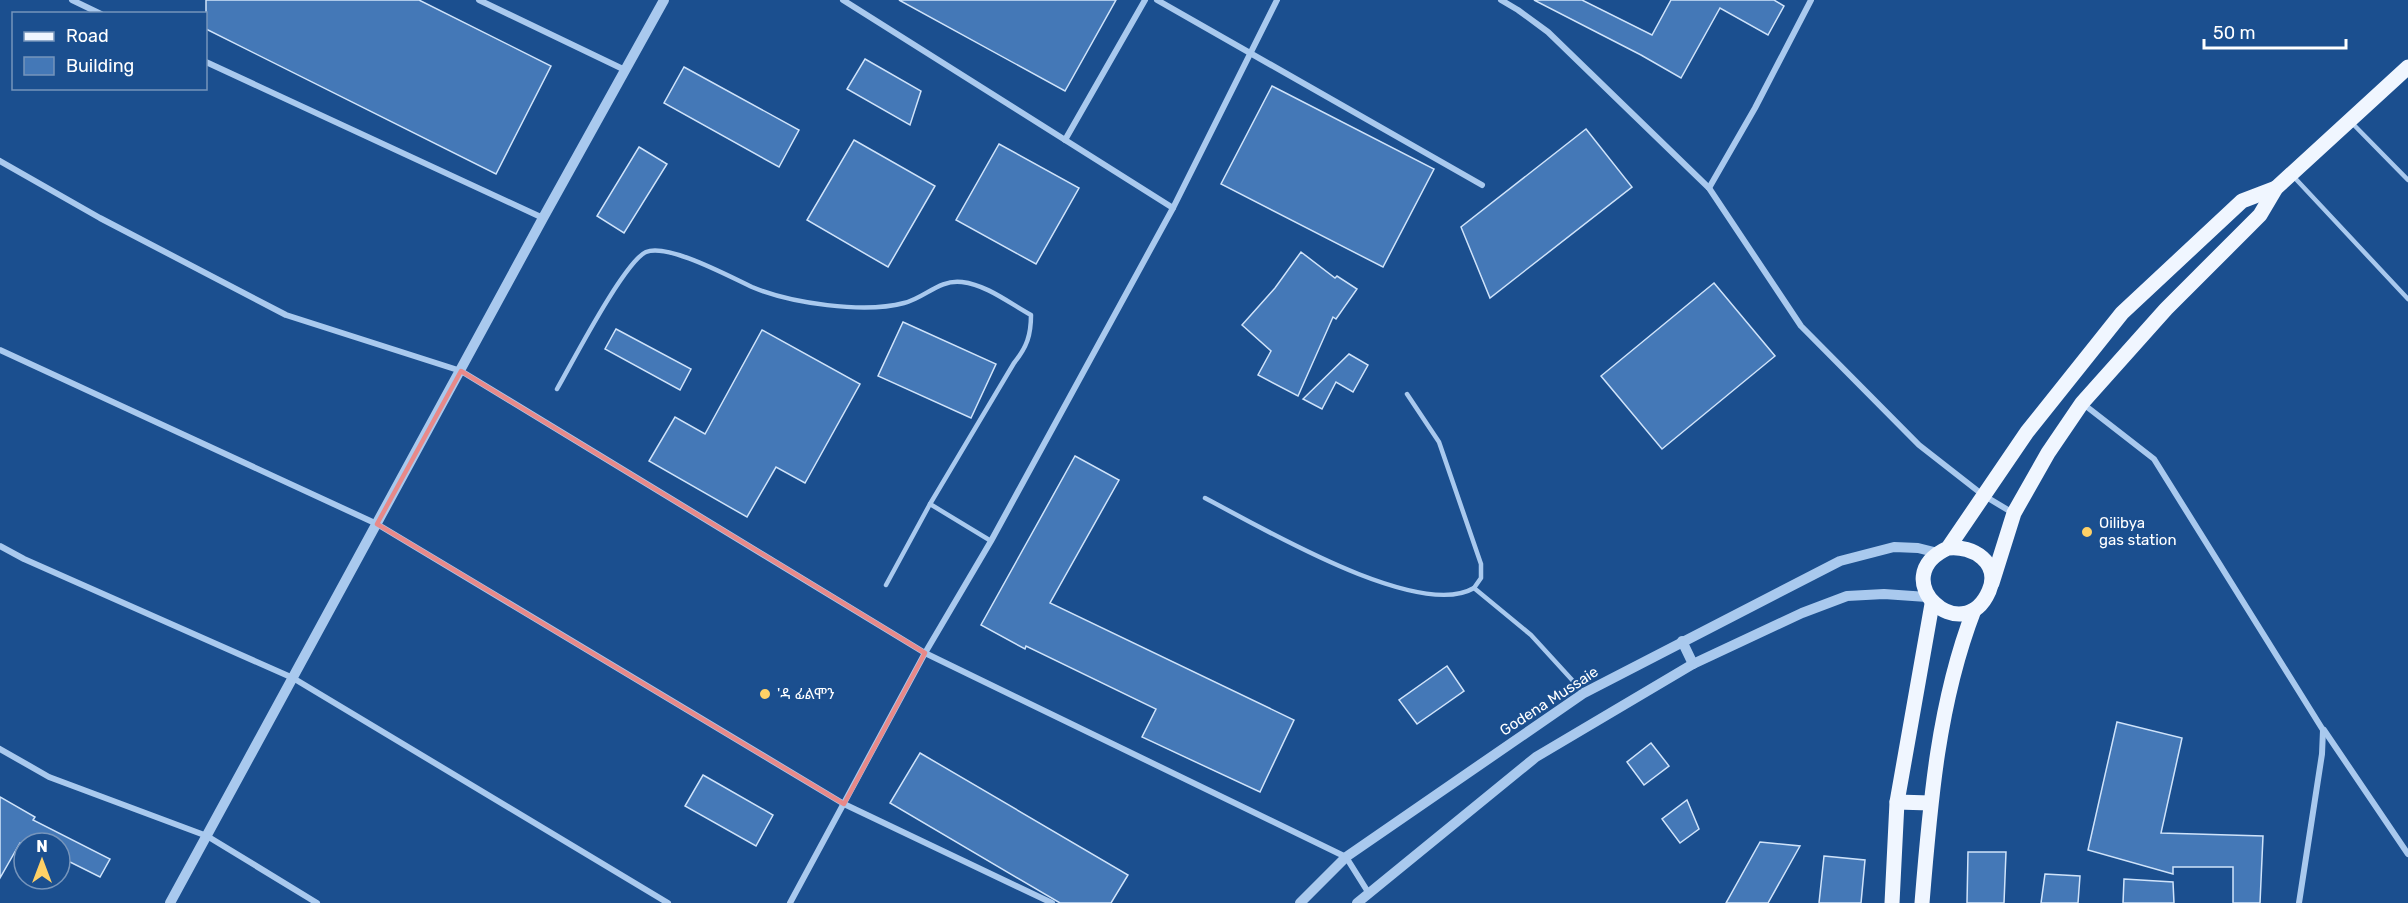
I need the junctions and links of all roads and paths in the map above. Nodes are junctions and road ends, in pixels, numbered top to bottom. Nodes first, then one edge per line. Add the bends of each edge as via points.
1 (72, 0) edge
2 (479, 0) edge
3 (664, 0) edge
4 (843, 0) edge
5 (1145, 0) edge
6 (1157, 0) edge
7 (1277, 0) edge
8 (1501, 0) edge
9 (1811, 0) edge
10 (97, 12) edge
11 (1251, 52) junction
12 (207, 62) edge
13 (2408, 67) edge
14 (625, 70) junction
15 (2349, 121) junction
16 (1065, 140) junction
17 (0, 160) edge
18 (2291, 174) junction
19 (2408, 180) edge
20 (1482, 185) dead end
21 (1709, 188) junction
22 (2276, 188) junction
23 (1173, 208) junction
24 (543, 218) junction
25 (2147, 290) junction
26 (2408, 298) edge
27 (2166, 309) junction
28 (0, 350) edge
29 (461, 371) junction
30 (557, 388) dead end
31 (1407, 394) dead end
32 (2082, 403) junction
33 (1983, 495) junction
34 (1205, 498) dead end
35 (930, 504) junction
36 (2014, 513) junction
37 (378, 524) junction
38 (991, 541) junction
39 (0, 546) edge
40 (1943, 550) junction
41 (886, 585) dead end
42 (1991, 586) junction
43 (1474, 588) junction
44 (1930, 600) junction
45 (1974, 610) junction
46 (1682, 641) junction
47 (925, 653) junction
48 (1693, 664) junction
49 (293, 678) junction
50 (1584, 693) junction
51 (2323, 730) junction
52 (0, 749) edge
53 (1897, 802) junction
54 (1930, 803) junction
55 (844, 804) junction
56 (207, 836) junction
57 (2408, 854) edge
58 (1346, 857) junction
59 (1368, 892) junction
60 (170, 903) edge
61 (317, 903) edge
62 (668, 903) edge
63 (790, 903) edge
64 (1052, 903) edge
65 (1300, 903) edge
66 (1357, 903) edge
67 (1892, 903) edge
68 (1922, 903) edge
69 (2299, 903) edge

1 - 10 street
2 - 14 street
3 - 14 street
4 - 16 street
5 - 16 street
6 - 11 street
7 - 11 street
8 - 21 street via 1548,32
9 - 21 street
11 - 20 street
11 - 23 street
12 - 24 street
13 - 15 main road
14 - 24 street
15 - 18 main road
15 - 19 lane
16 - 23 street
17 - 29 street via 100,218 286,315
18 - 22 main road
18 - 26 lane
21 - 33 street via 1801,326 1919,445
22 - 25 main road via 2242,201
22 - 27 main road via 2259,215
23 - 38 street
24 - 29 street
25 - 27 main road
25 - 33 main road via 2122,313 2067,379
27 - 32 main road
28 - 37 street
29 - 37 street
29 - 47 street
30 - 35 lane via 627,269 646,252 666,251 764,292 826,304 881,308 907,303 949,281 984,287 1031,315 1031,334 1025,350
31 - 43 lane via 1439,442 1481,564
32 - 36 main road
32 - 51 street via 2154,459
33 - 36 street
33 - 40 main road
34 - 43 lane via 1319,559 1375,579 1425,595 1455,596
35 - 38 lane
35 - 41 lane
36 - 42 main road
37 - 49 street
37 - 55 street
38 - 47 street
39 - 49 street
40 - 42 main road via 1959,547 1980,555 1991,575
40 - 44 main road via 1925,568 1923,578
40 - 46 street, Godena Mussaie via 1894,547 1840,561
42 - 45 main road via 1985,600
43 - 50 lane via 1531,635
44 - 45 main road via 1952,614
44 - 48 street via 1884,594 1847,596
44 - 53 main road
45 - 54 main road via 1955,664
46 - 48 street
46 - 50 street, Godena Mussaie
47 - 55 street
47 - 58 street
48 - 59 street via 1536,757
49 - 56 street
49 - 62 street
50 - 58 street, Godena Mussaie
51 - 57 street
51 - 69 street
52 - 56 street via 49,777
53 - 54 main road
53 - 67 main road
54 - 68 main road
55 - 63 street
55 - 64 street
56 - 60 street
56 - 61 street
58 - 59 street
58 - 65 street, Godena Mussaie
59 - 66 street

